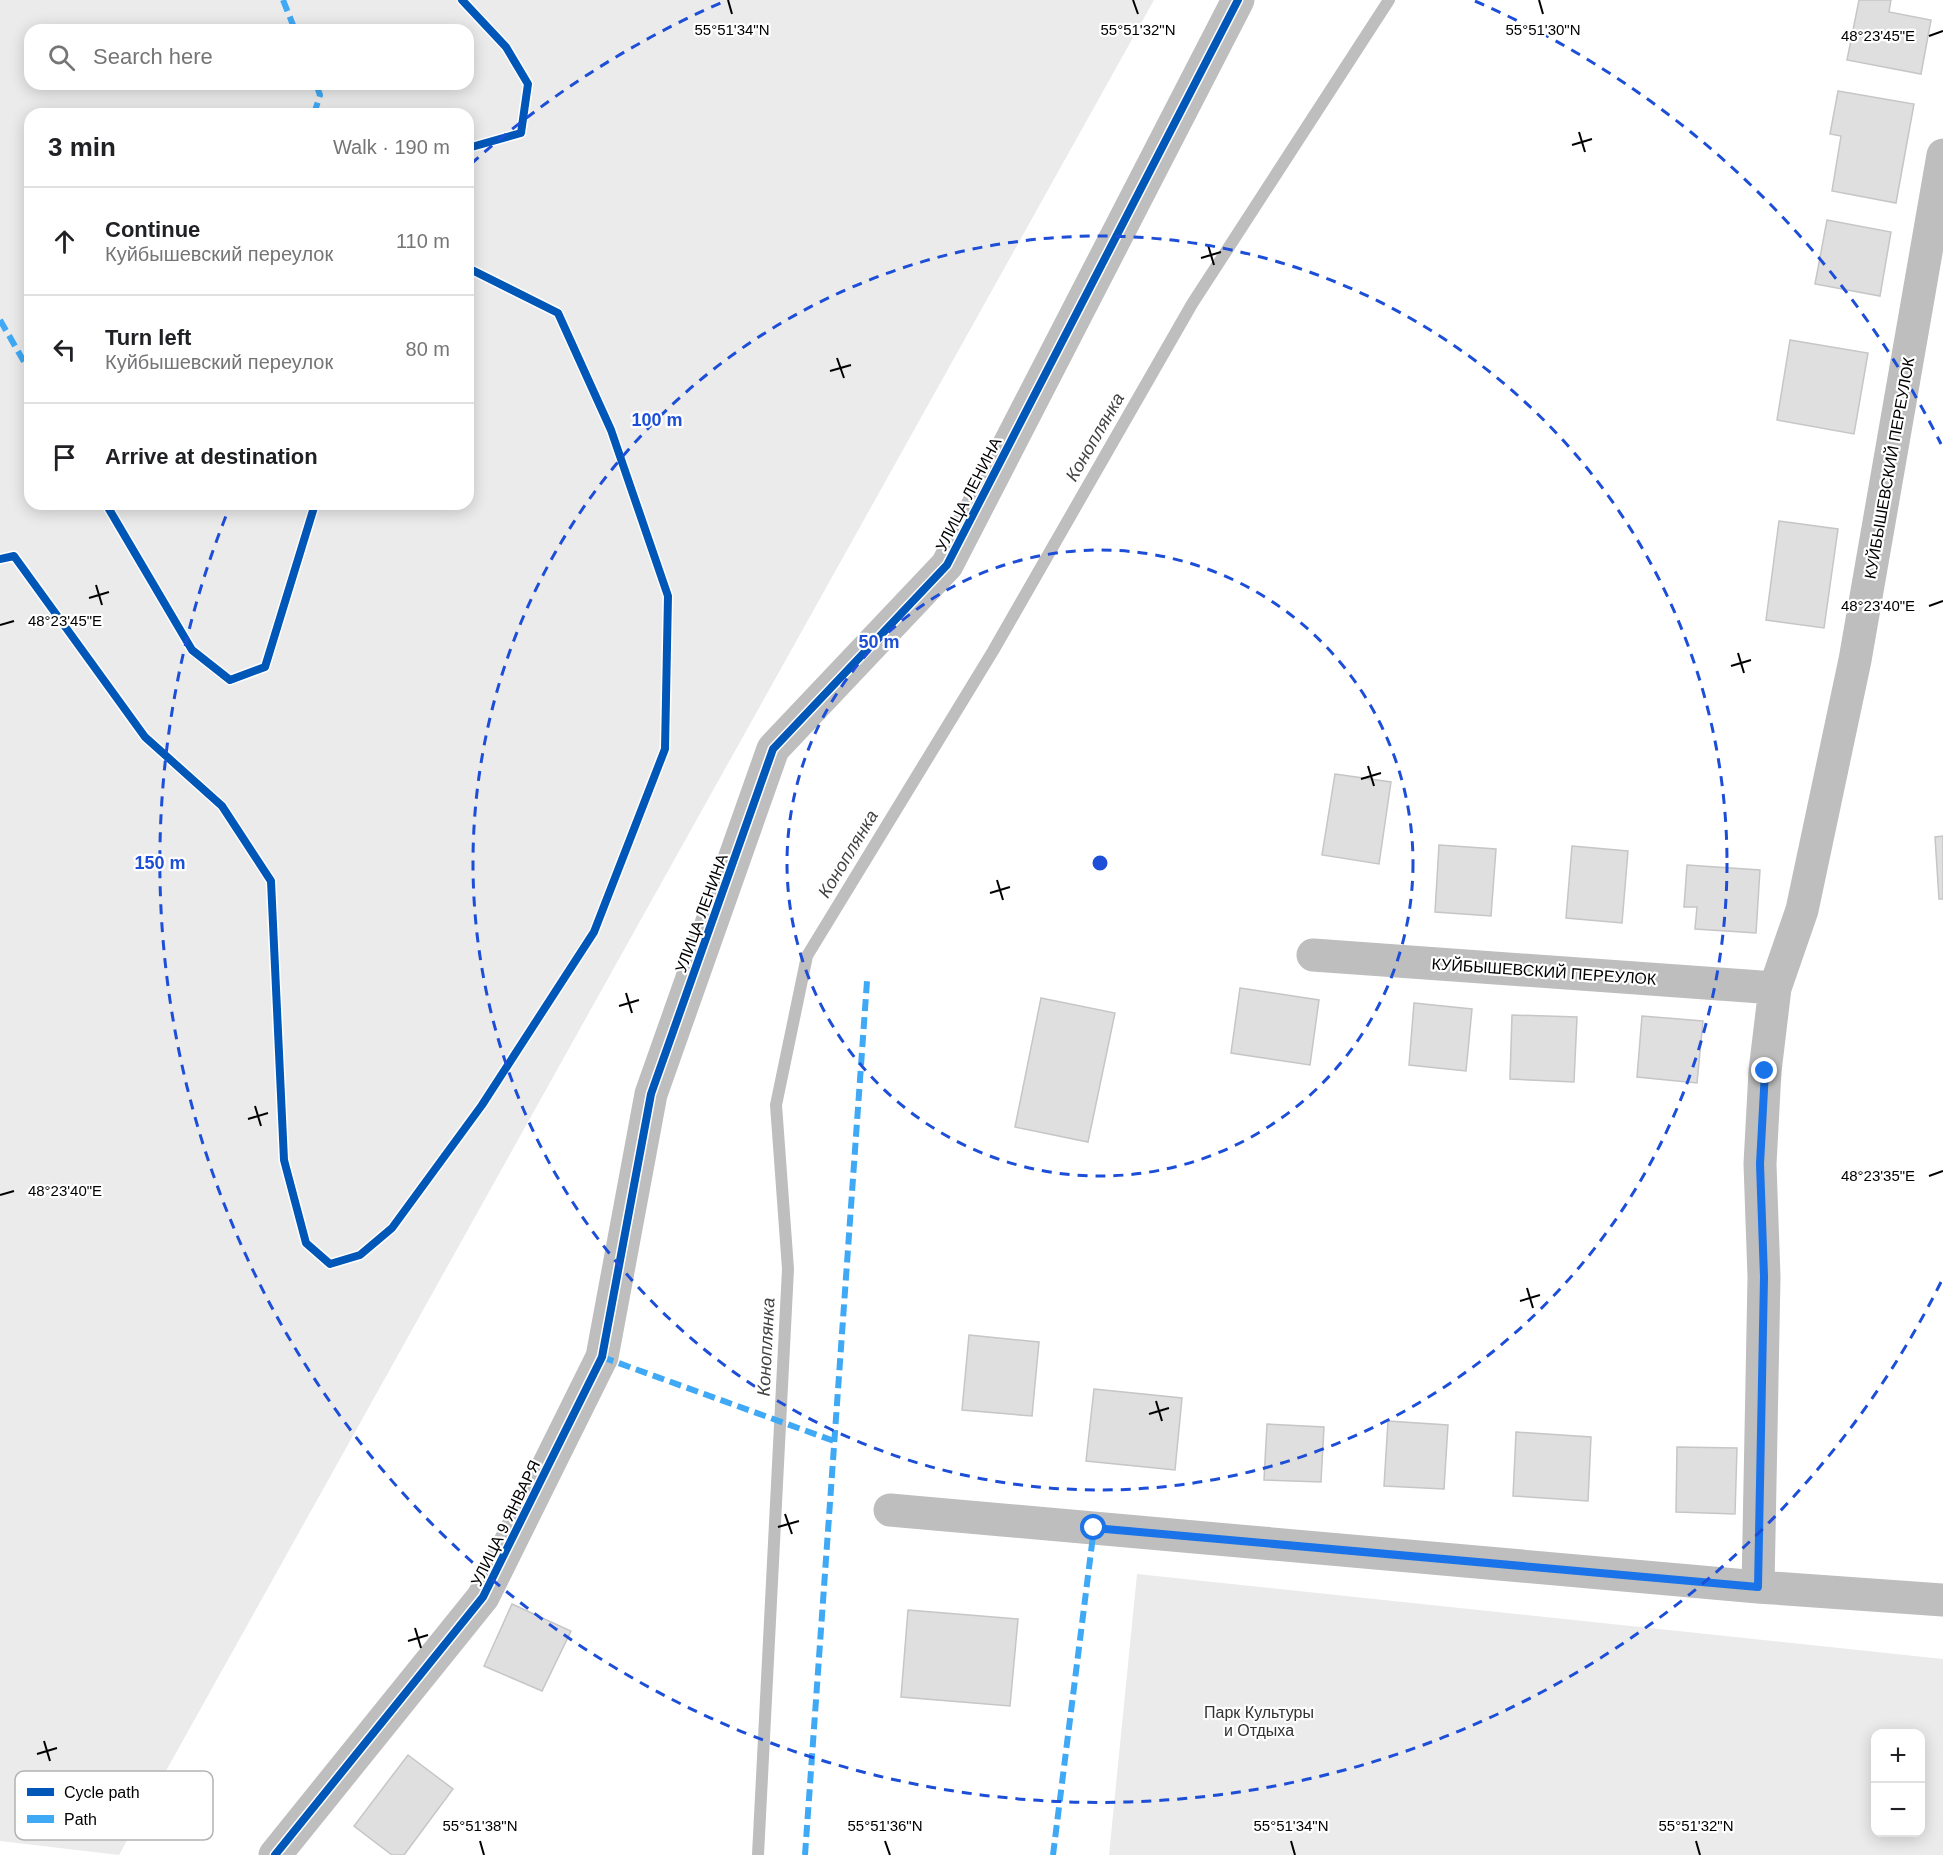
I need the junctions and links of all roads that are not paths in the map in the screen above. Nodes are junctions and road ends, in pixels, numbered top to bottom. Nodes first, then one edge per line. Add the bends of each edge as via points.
1 (1238, 0) edge
2 (1943, 155) edge
3 (1313, 955) dead end
4 (1775, 988) junction
5 (602, 1357) joint
6 (890, 1510) dead end
7 (1758, 1587) junction
8 (1943, 1600) edge
9 (275, 1855) edge

1 - 5 street, УЛИЦА ЛЕНИНА via 947,565 773,749 651,1094
2 - 4 street, КУЙБЫШЕВСКИЙ ПЕРЕУЛОК via 1855,660 1802,910
3 - 4 street, КУЙБЫШЕВСКИЙ ПЕРЕУЛОК
4 - 7 street, КУЙБЫШЕВСКИЙ ПЕРЕУЛОК via 1760,1164 1764,1277
5 - 9 street, УЛИЦА 9 ЯНВАРЯ via 483,1597
6 - 7 street
7 - 8 street

